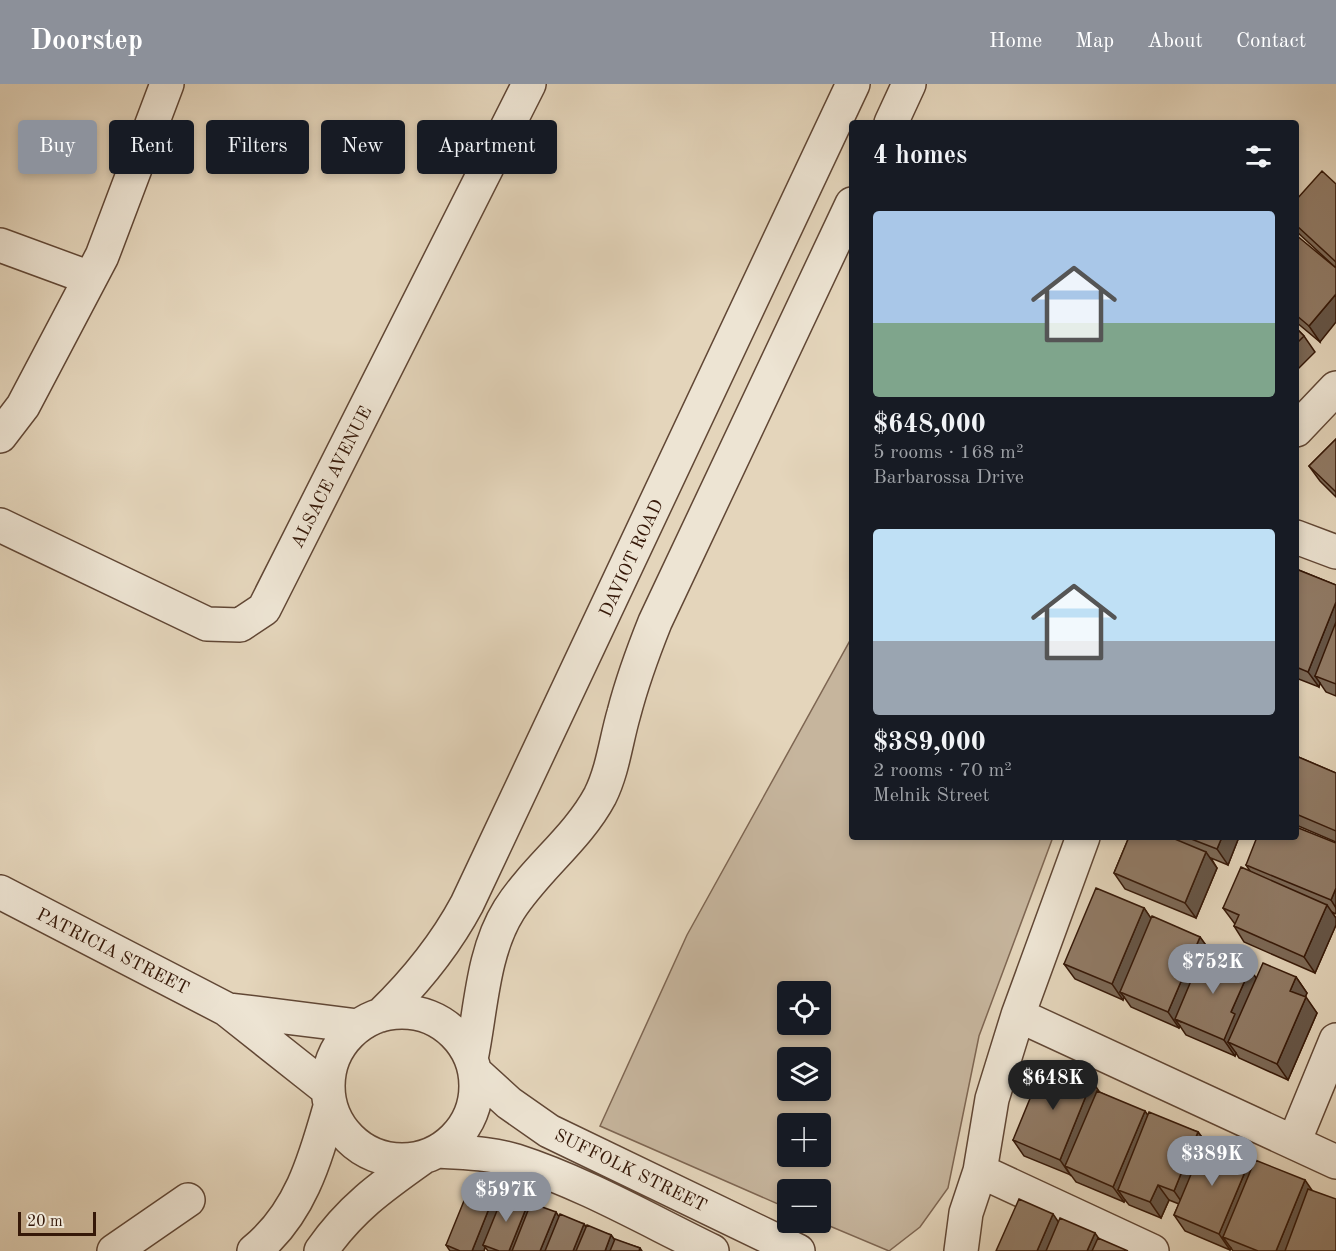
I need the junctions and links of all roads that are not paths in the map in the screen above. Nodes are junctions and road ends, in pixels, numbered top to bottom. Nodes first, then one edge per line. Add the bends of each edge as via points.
1 (167, 84) edge
2 (529, 84) edge
3 (853, 84) edge
4 (909, 84) edge
5 (892, 120) edge
6 (849, 210) edge
7 (0, 244) edge
8 (90, 278) junction
9 (1336, 388) edge
10 (1299, 427) edge
11 (0, 436) edge
12 (0, 525) edge
13 (1299, 538) edge
14 (1336, 552) edge
15 (1082, 840) edge
16 (0, 892) edge
17 (226, 1009) junction
18 (1018, 1015) junction
19 (370, 1020) junction
20 (1336, 1040) edge
21 (473, 1066) junction
22 (329, 1098) junction
23 (1293, 1142) junction
24 (431, 1154) junction
25 (1336, 1162) edge
26 (980, 1172) junction
27 (188, 1200) dead end
28 (966, 1213) junction
29 (114, 1251) edge
30 (254, 1251) edge
31 (321, 1251) edge
32 (712, 1251) edge
33 (798, 1251) edge
34 (943, 1251) edge
35 (961, 1251) edge
36 (1152, 1251) edge

1 - 8 street via 102,256
2 - 12 street, ALSACE AVENUE via 264,609 240,625 207,624
3 - 19 street, DAVIOT ROAD via 477,885 448,940 426,968
4 - 5 street
6 - 21 street via 655,622 637,668 600,795 570,838 509,910 499,932 489,959
7 - 8 street
8 - 11 street via 23,406
9 - 10 street
13 - 14 street
15 - 18 street
16 - 17 street, PATRICIA STREET
17 - 19 street, PATRICIA STREET
17 - 22 street, PATRICIA STREET
18 - 23 street
18 - 26 street via 992,1098
19 - 21 street via 408,1013 435,1020 463,1043
19 - 22 street via 345,1038 335,1054 329,1071
20 - 23 street
21 - 24 street via 475,1099 467,1124
21 - 33 street, SUFFOLK STREET via 509,1103 549,1131
22 - 24 street via 345,1134 371,1154 387,1159
22 - 30 street via 303,1188 277,1228
23 - 25 street
24 - 31 street via 366,1198
24 - 32 street, SUFFOLK STREET via 492,1156 515,1161 566,1181
26 - 28 street
26 - 36 street
27 - 29 street
28 - 34 street
28 - 35 street

